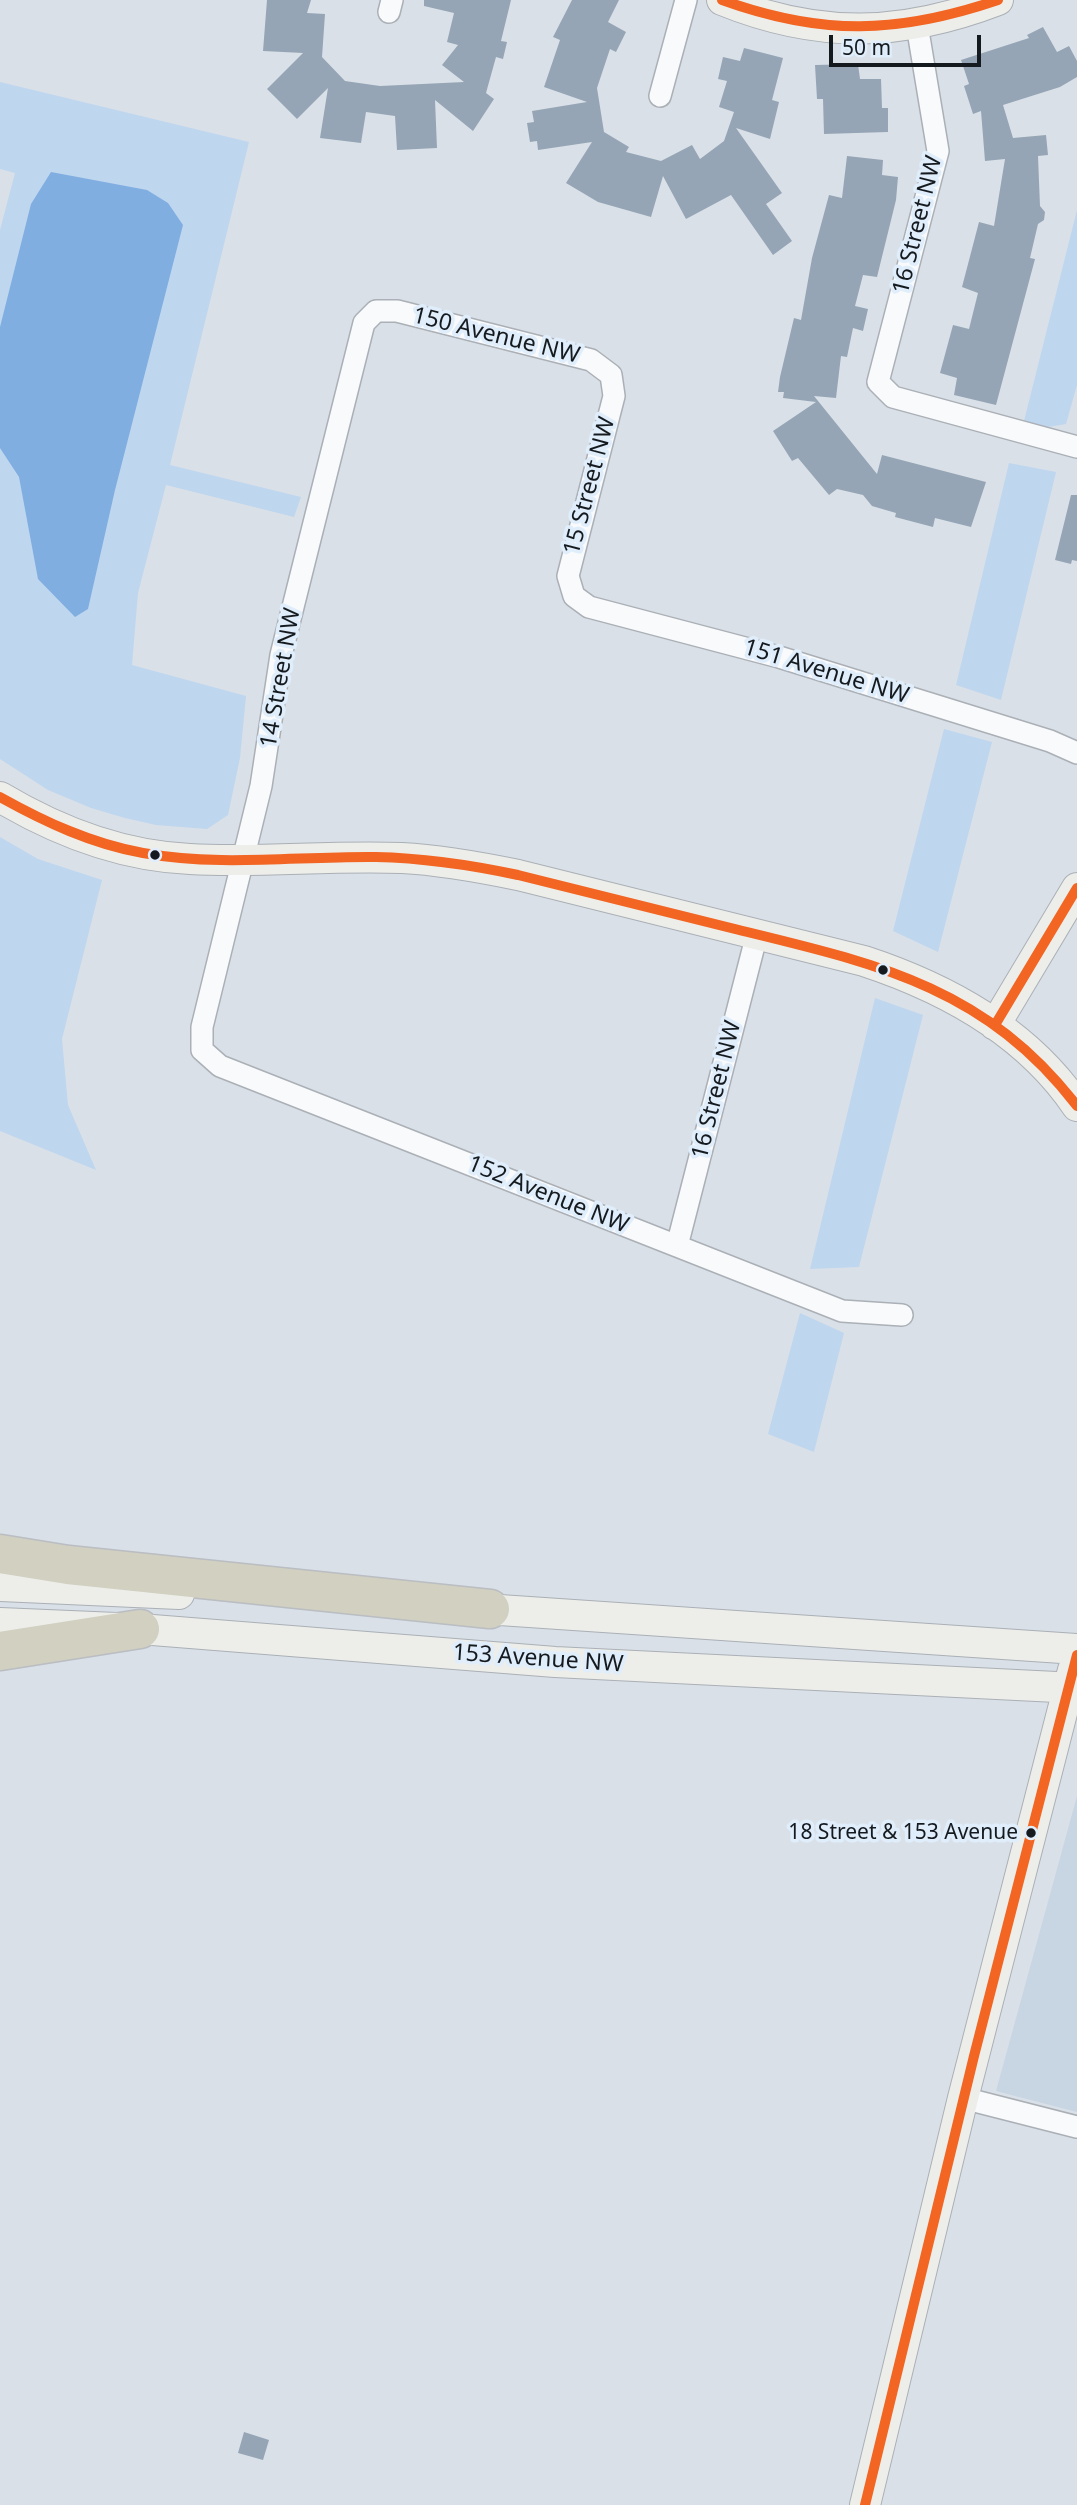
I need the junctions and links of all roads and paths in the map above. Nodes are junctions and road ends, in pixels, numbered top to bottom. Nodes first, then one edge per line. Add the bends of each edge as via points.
1 (685, 0) edge
2 (722, 0) edge
3 (998, 0) edge
4 (917, 25) junction
5 (660, 96) dead end
6 (376, 312) joint
7 (611, 375) joint
8 (1077, 447) edge
9 (574, 596) joint
10 (1077, 753) edge
11 (0, 797) edge
12 (244, 859) junction
13 (1077, 888) edge
14 (757, 934) junction
15 (995, 1025) junction
16 (202, 1050) joint
17 (1077, 1106) edge
18 (677, 1246) junction
19 (902, 1315) dead end
20 (0, 1555) edge
21 (0, 1586) edge
22 (490, 1609) junction
23 (0, 1623) edge
24 (141, 1629) junction
25 (1077, 1649) edge
26 (0, 1651) edge
27 (1077, 1655) edge
28 (1072, 1687) edge
29 (963, 2098) junction
30 (1077, 2127) edge
31 (864, 2505) edge

1 - 5 street
2 - 4 street via 802,25 839,29
3 - 4 street
4 - 8 street, 16 Street NW via 938,150 878,382 893,397
6 - 7 street, 150 Avenue NW via 397,311 591,360
6 - 12 street, 14 Street NW via 360,333 284,642 267,756
7 - 9 street, 15 Street NW via 614,396 569,567
9 - 10 street, 151 Avenue NW via 600,611 779,657
11 - 12 street via 52,825 121,848 188,859
12 - 14 street via 356,857 460,863
12 - 16 street, 14 Street NW via 202,1027
13 - 15 street
14 - 15 street via 864,961 917,980 966,1004
14 - 18 street, 16 Street NW
15 - 17 street via 1044,1067
16 - 18 street, 152 Avenue NW via 220,1066
18 - 19 street, 152 Avenue NW via 842,1311
20 - 22 highway
21 - 22 street, 153 Avenue NW
22 - 25 street, 153 Avenue NW
23 - 24 street, 153 Avenue NW
24 - 26 highway
24 - 28 street, 153 Avenue NW via 555,1662
27 - 28 street
28 - 29 street
29 - 30 street
29 - 31 street

